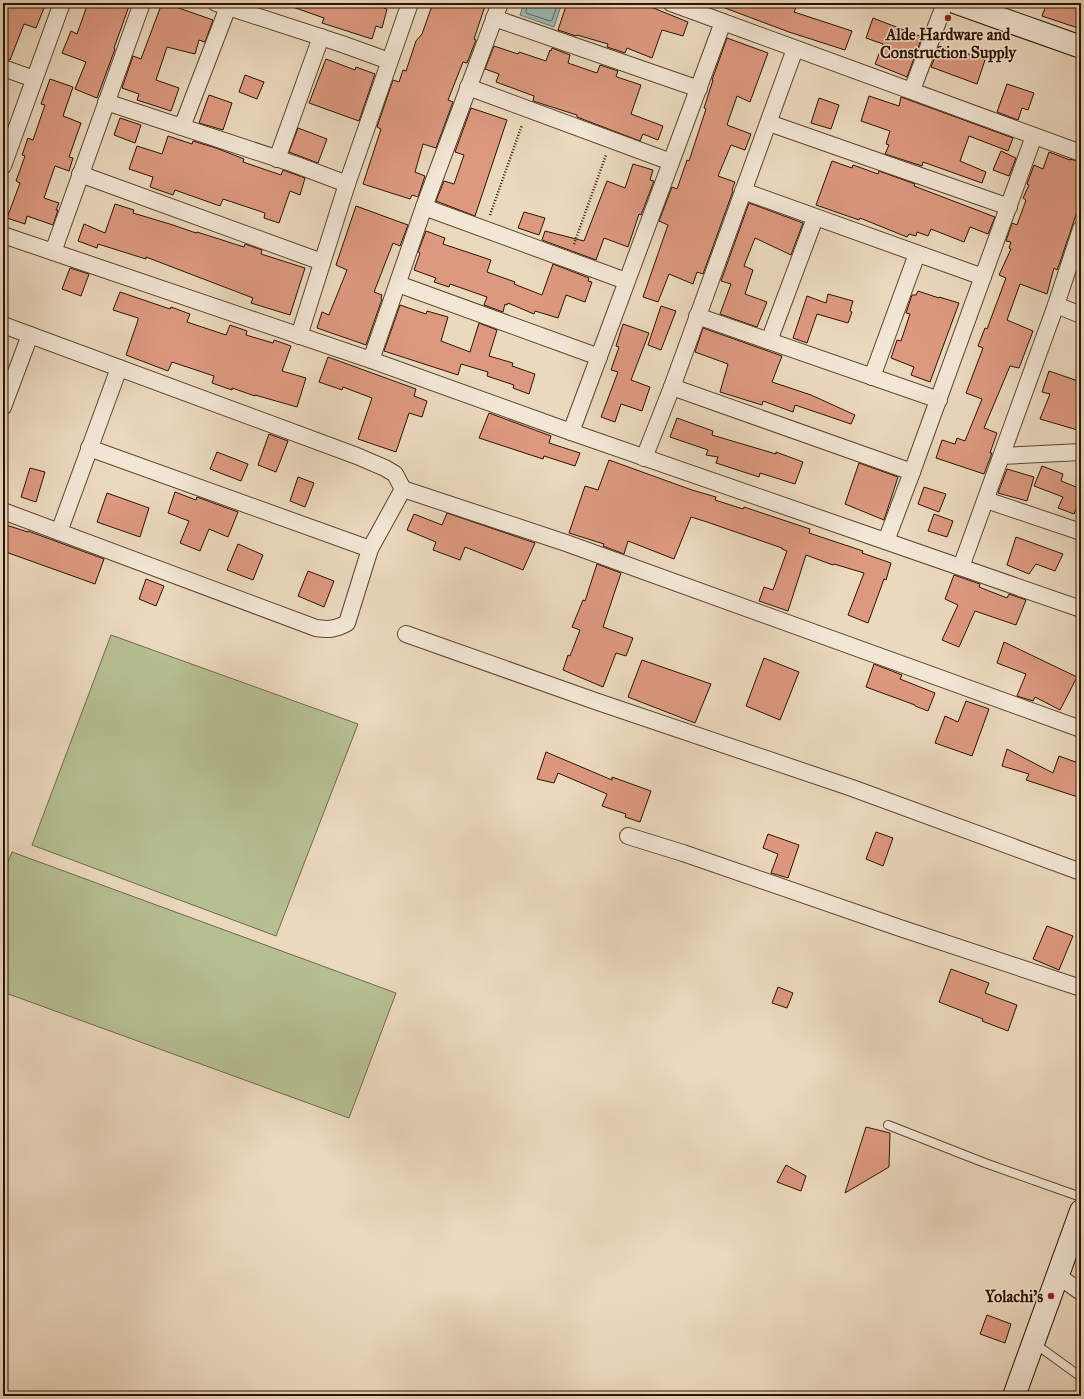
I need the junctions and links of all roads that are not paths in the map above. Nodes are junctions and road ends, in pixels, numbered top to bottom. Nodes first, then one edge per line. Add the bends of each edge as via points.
1 (62, 3) edge
2 (142, 3) edge
3 (410, 3) edge
4 (671, 3) edge
5 (945, 3) edge
6 (957, 3) edge
7 (222, 5) edge
8 (497, 10) edge
9 (723, 22) junction
10 (321, 37) junction
11 (1081, 47) edge
12 (795, 49) junction
13 (389, 61) junction
14 (3, 68) edge
15 (34, 79) junction
16 (468, 87) junction
17 (698, 89) junction
18 (912, 90) junction
19 (106, 102) junction
20 (769, 123) junction
21 (182, 127) junction
22 (1034, 136) junction
23 (1081, 152) edge
24 (277, 158) junction
25 (4, 160) edge
26 (671, 162) junction
27 (80, 174) junction
28 (347, 184) junction
29 (742, 191) junction
30 (424, 207) junction
31 (1009, 207) junction
32 (815, 218) junction
33 (1080, 233) edge
34 (3, 235) edge
35 (53, 252) junction
36 (917, 254) junction
37 (322, 262) junction
38 (983, 277) junction
39 (626, 282) junction
40 (398, 284) junction
41 (1056, 305) junction
42 (1081, 315) edge
43 (697, 316) junction
44 (3, 326) edge
45 (30, 335) junction
46 (298, 336) junction
47 (769, 341) junction
48 (599, 357) junction
49 (371, 360) junction
50 (119, 368) junction
51 (872, 377) junction
52 (672, 387) junction
53 (939, 400) junction
54 (3, 407) edge
55 (571, 432) junction
56 (89, 448) junction
57 (1081, 452) edge
58 (1002, 456) junction
59 (644, 458) junction
60 (912, 472) junction
61 (403, 489) junction
62 (986, 500) junction
63 (3, 511) edge
64 (59, 532) junction
65 (1081, 532) edge
66 (886, 541) junction
67 (370, 548) junction
68 (962, 567) junction
69 (1081, 609) edge
70 (406, 634) dead end
71 (1081, 729) edge
72 (628, 836) dead end
73 (1081, 872) edge
74 (1081, 988) edge
75 (888, 1126) dead end
76 (1081, 1197) edge
77 (1081, 1210) edge
78 (1058, 1276) junction
79 (1081, 1292) edge
80 (1033, 1343) junction
81 (1081, 1377) edge
82 (1014, 1396) edge

1 - 15 street
2 - 19 street
3 - 13 street
4 - 9 street
5 - 18 street
6 - 11 main road
7 - 10 street
7 - 21 street
8 - 16 street
8 - 17 street
9 - 12 street
9 - 17 street
10 - 13 street
10 - 24 street
12 - 18 street
12 - 20 street
13 - 28 street
14 - 15 street
15 - 25 street
16 - 26 street
16 - 30 street
17 - 26 street
18 - 22 street
19 - 21 street
19 - 27 street
20 - 29 street
20 - 31 street
21 - 24 street
22 - 23 street
22 - 31 street
24 - 28 street
26 - 39 street
27 - 35 street
27 - 37 street
28 - 37 street
29 - 32 street
29 - 43 street
30 - 39 street
30 - 40 street
31 - 38 street
32 - 36 street
32 - 47 street
33 - 41 street
34 - 35 street
35 - 46 street
36 - 38 street
36 - 51 street
37 - 46 street
38 - 53 street
39 - 48 street
40 - 48 street
40 - 49 street
41 - 42 street
41 - 58 street
43 - 47 street
43 - 52 street
44 - 45 street
45 - 50 street
45 - 54 street
46 - 49 street
47 - 51 street
48 - 55 street
49 - 55 street
50 - 56 street
50 - 61 street via 385,468 395,474
51 - 53 street
52 - 59 street
52 - 60 street
53 - 60 street
55 - 59 street
56 - 64 street
56 - 67 street
57 - 58 street
58 - 62 street
59 - 66 street
60 - 66 street
61 - 67 street
61 - 71 street via 566,543
62 - 65 street
62 - 68 street
63 - 64 street
64 - 67 street via 316,628 329,630 347,623
66 - 68 street
68 - 69 street
70 - 73 street via 852,788
72 - 74 street
75 - 76 lane
77 - 78 main road
78 - 79 street
78 - 80 main road
80 - 81 lane
80 - 82 main road

